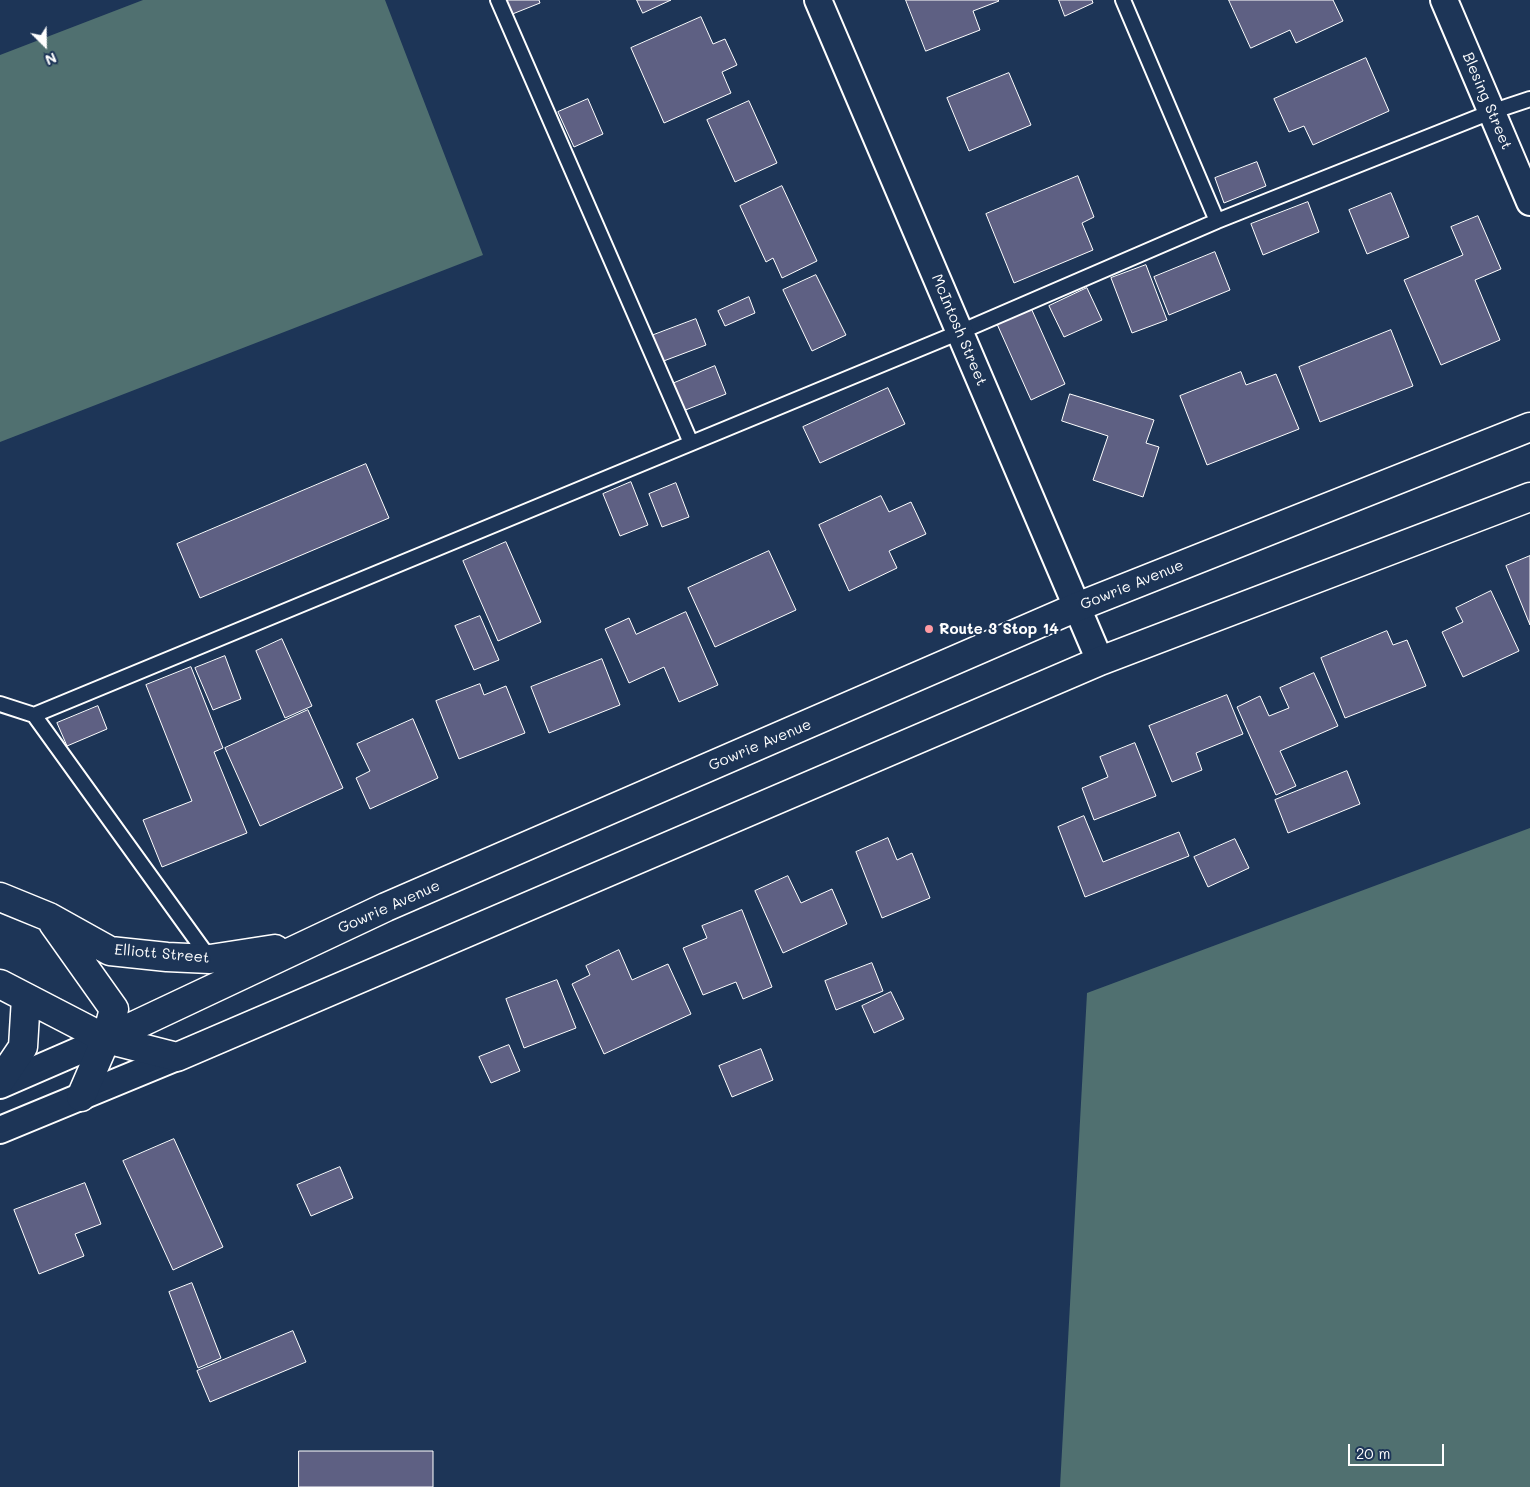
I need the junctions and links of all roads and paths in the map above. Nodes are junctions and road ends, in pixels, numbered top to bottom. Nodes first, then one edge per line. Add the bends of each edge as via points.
1 (498, 0) edge
2 (818, 0) edge
3 (1123, 0) edge
4 (1444, 0) edge
5 (1530, 99) edge
6 (1491, 112) junction
7 (1530, 202) edge
8 (1217, 221) junction
9 (960, 332) junction
10 (1530, 427) edge
11 (691, 443) junction
12 (1530, 496) edge
13 (1077, 607) junction
14 (1100, 661) junction
15 (0, 704) edge
16 (34, 715) junction
17 (0, 897) edge
18 (49, 917) junction
19 (306, 945) junction
20 (210, 959) junction
21 (0, 984) edge
22 (26, 998) junction
23 (106, 1039) junction
24 (177, 1056) junction
25 (0, 1081) edge
26 (0, 1085) edge
27 (81, 1097) junction
28 (0, 1130) edge

1 - 11 lane
2 - 9 street, McIntosh Street
3 - 8 lane
4 - 6 street, Blesing Street
5 - 6 lane
6 - 7 street, Blesing Street
6 - 8 lane
8 - 9 lane
9 - 11 lane
9 - 13 street, McIntosh Street
10 - 13 street, Gowrie Avenue
11 - 16 lane
12 - 14 street
13 - 14 street, McIntosh Street
13 - 19 street, Gowrie Avenue via 404,899
14 - 24 street
15 - 16 lane
16 - 20 lane
17 - 18 street, Elliott Street
18 - 20 street, Elliott Street via 110,951
18 - 23 street via 114,1008
19 - 20 street, Elliott Street
19 - 23 street, Gowrie Avenue
21 - 22 street
22 - 23 street
22 - 25 street via 23,1047
23 - 24 street
23 - 26 street, Gowrie Avenue
23 - 27 street
24 - 27 street
27 - 28 street

